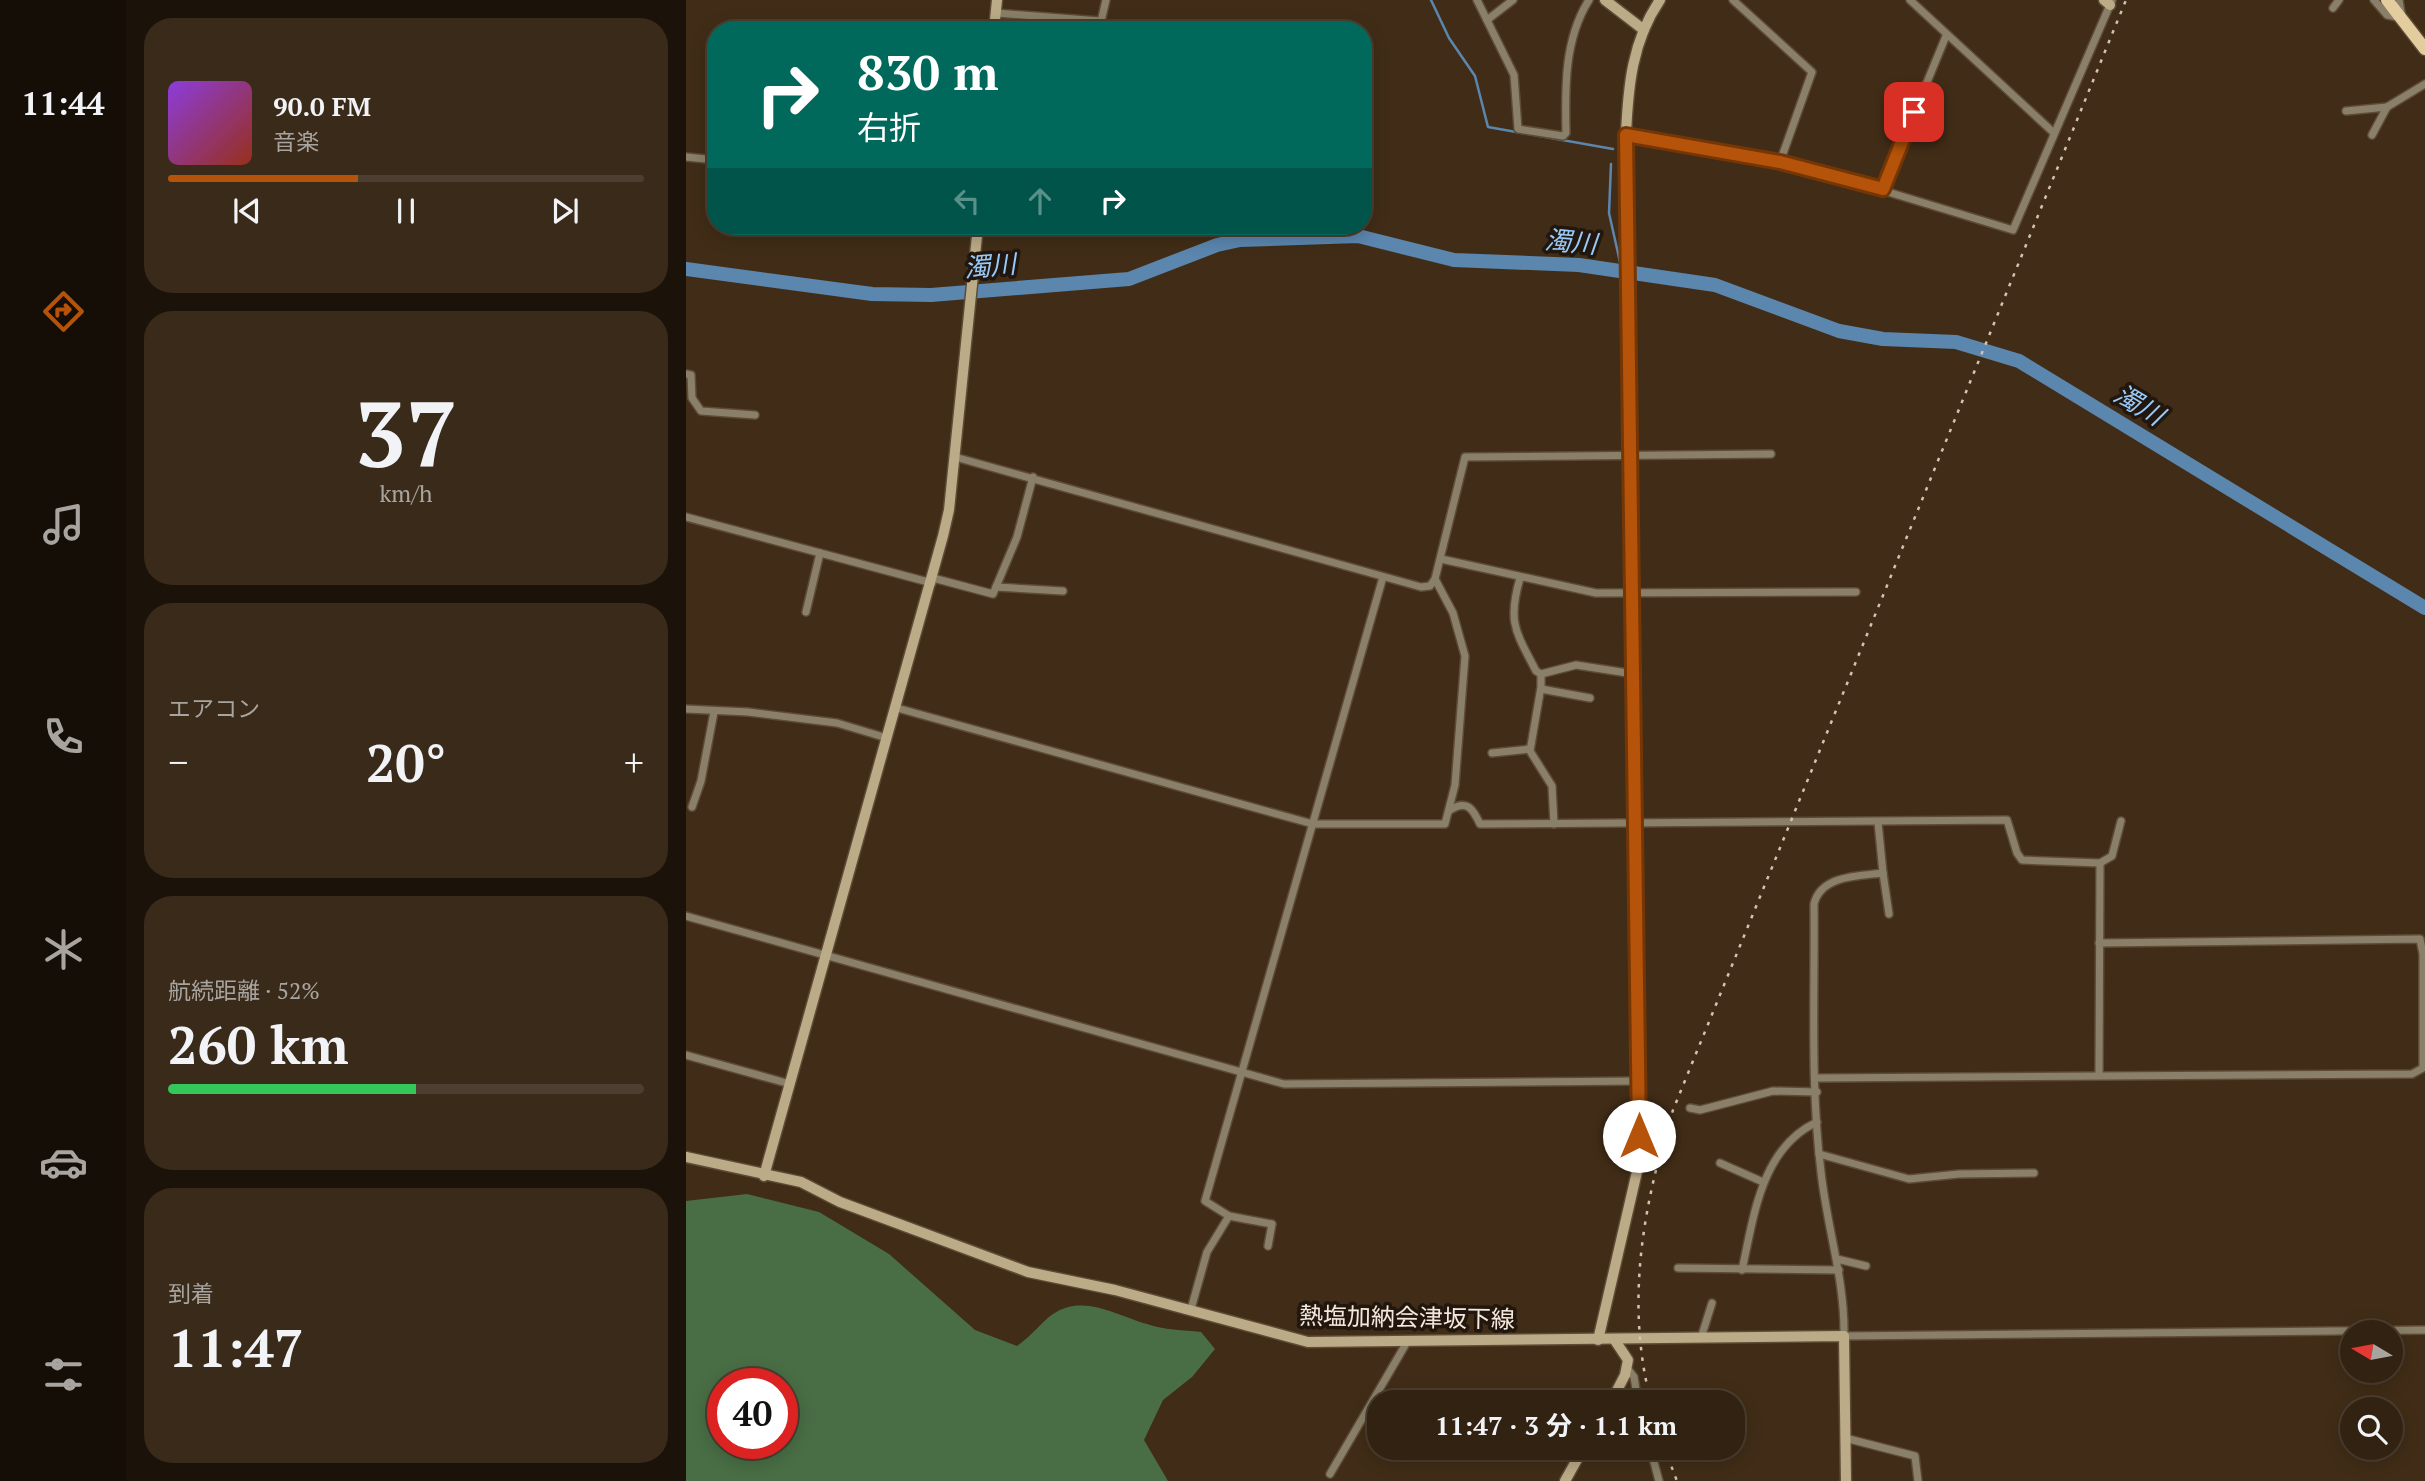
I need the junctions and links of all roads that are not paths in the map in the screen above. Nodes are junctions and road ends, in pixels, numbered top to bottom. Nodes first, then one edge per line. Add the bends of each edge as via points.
1 (997, 0) edge
2 (1106, 0) edge
3 (1477, 0) edge
4 (1513, 0) edge
5 (1589, 0) edge
6 (1605, 0) edge
7 (1660, 0) edge
8 (1733, 0) edge
9 (1910, 0) edge
10 (2339, 0) edge
11 (2374, 0) edge
12 (2387, 0) edge
13 (2399, 0) edge
14 (2109, 2) edge
15 (2333, 8) dead end
16 (996, 13) junction
17 (2402, 18) junction
18 (1487, 20) junction
19 (996, 21) edge
20 (1065, 21) edge
21 (1100, 21) edge
22 (1644, 30) junction
23 (1946, 36) junction
24 (2425, 49) edge
25 (2425, 84) edge
26 (2387, 107) junction
27 (2346, 111) dead end
28 (2053, 133) junction
29 (1626, 135) junction
30 (2372, 135) dead end
31 (686, 158) edge
32 (707, 159) edge
33 (1780, 162) junction
34 (1883, 189) junction
35 (977, 235) edge
36 (686, 374) edge
37 (755, 415) dead end
38 (1771, 454) dead end
39 (1632, 456) junction
40 (955, 457) junction
41 (1033, 477) junction
42 (686, 517) edge
43 (821, 553) junction
44 (1441, 559) junction
45 (1383, 577) junction
46 (1520, 578) junction
47 (1435, 579) junction
48 (932, 580) junction
49 (996, 587) junction
50 (1062, 591) dead end
51 (1633, 592) junction
52 (1856, 592) dead end
53 (806, 612) dead end
54 (1541, 674) junction
55 (1635, 674) junction
56 (1541, 689) junction
57 (1590, 698) dead end
58 (897, 708) junction
59 (686, 709) edge
60 (714, 712) junction
61 (887, 738) junction
62 (1530, 749) junction
63 (1492, 753) dead end
64 (692, 807) dead end
65 (1450, 810) junction
66 (2121, 821) dead end
67 (1878, 822) junction
68 (1636, 823) junction
69 (1313, 824) junction
70 (1554, 824) junction
71 (2100, 863) junction
72 (1883, 873) junction
73 (1889, 914) dead end
74 (686, 916) edge
75 (2099, 943) junction
76 (826, 956) junction
77 (2425, 1035) edge
78 (686, 1055) edge
79 (1244, 1072) junction
80 (2099, 1076) junction
81 (1817, 1078) junction
82 (1639, 1081) junction
83 (790, 1084) junction
84 (1817, 1091) junction
85 (1690, 1108) dead end
86 (1817, 1122) junction
87 (1819, 1154) junction
88 (686, 1157) edge
89 (1720, 1163) dead end
90 (2034, 1173) dead end
91 (764, 1176) junction
92 (1763, 1182) junction
93 (1229, 1216) junction
94 (1268, 1246) dead end
95 (1837, 1259) junction
96 (1866, 1266) dead end
97 (1678, 1268) dead end
98 (1742, 1269) junction
99 (1839, 1270) junction
100 (1712, 1303) dead end
101 (1191, 1309) junction
102 (2425, 1330) edge
103 (1844, 1336) junction
104 (1702, 1338) junction
105 (1614, 1339) junction
106 (1598, 1340) junction
107 (1406, 1342) junction
108 (1627, 1368) junction
109 (1617, 1390) edge
110 (1636, 1390) edge
111 (1845, 1437) junction
112 (1577, 1460) edge
113 (1653, 1460) edge
114 (1330, 1474) dead end
115 (1565, 1481) edge
116 (1659, 1481) edge
117 (1846, 1481) edge
118 (1918, 1481) edge

1 - 16 street
2 - 21 street
3 - 18 street
4 - 18 street
5 - 18 street via 1569,55 1563,136 1518,130 1514,75
6 - 22 street
7 - 22 street
8 - 33 street via 1812,72
9 - 23 street
10 - 15 street
11 - 17 street via 2387,15
12 - 17 main road
13 - 17 street
14 - 28 street
16 - 19 street
16 - 20 street
17 - 24 main road
22 - 29 street via 1631,70
23 - 28 street
23 - 34 street
25 - 26 street
26 - 27 street
26 - 30 street
28 - 34 street via 2013,230
29 - 33 street
29 - 39 street
31 - 32 street
33 - 34 street
35 - 40 street
36 - 37 street via 691,375 692,398 701,411
38 - 39 street
39 - 44 street via 1465,457
39 - 51 street
40 - 41 street
40 - 48 street via 949,510
41 - 45 street
41 - 49 street via 1017,537
42 - 43 street
43 - 48 street
43 - 53 street
44 - 46 street
44 - 47 street
45 - 47 street via 1422,587
45 - 69 street
46 - 51 street via 1588,592
46 - 54 street via 1514,628
47 - 65 street via 1453,613 1465,656
48 - 49 street via 991,595
48 - 58 street
49 - 50 street
51 - 52 street
51 - 55 street
54 - 55 street via 1576,665
54 - 56 street
55 - 68 street
56 - 57 street
56 - 62 street
58 - 61 street
58 - 69 street
59 - 60 street
60 - 61 street via 837,723
60 - 64 street
61 - 76 street
62 - 63 street
62 - 70 street via 1552,786
65 - 69 street via 1445,824 1435,826
65 - 70 street via 1467,805 1474,809 1480,824
66 - 71 street via 2112,856
67 - 68 street
67 - 71 street via 2007,820 2022,860
67 - 72 street
68 - 70 street
68 - 82 street
69 - 79 street
71 - 75 street
72 - 73 street
72 - 81 street via 1838,880 1816,897
74 - 76 street
75 - 77 street via 2417,939 2423,946
75 - 80 street
76 - 79 street
76 - 83 street
77 - 80 street via 2425,1063 2417,1073
78 - 83 street
79 - 82 street via 1284,1084
79 - 93 street via 1205,1200
80 - 81 street
81 - 84 street
82 - 106 street via 1638,1180
83 - 91 street
84 - 85 street via 1773,1091 1700,1110
84 - 86 street
86 - 87 street
86 - 92 street via 1797,1132
87 - 90 street via 1909,1179
87 - 95 street
88 - 91 street, 熱塩加納会津坂下線
89 - 92 street
91 - 101 street, 熱塩加納会津坂下線 via 801,1182 840,1202 1028,1272
92 - 98 street
93 - 94 street via 1272,1224
93 - 101 street via 1207,1252
95 - 96 street
95 - 99 street
97 - 98 street
98 - 99 street
99 - 103 street
100 - 104 street
101 - 107 street, 熱塩加納会津坂下線 via 1308,1342
102 - 103 street
103 - 104 street, 熱塩加納会津坂下線
103 - 111 street
104 - 105 street, 熱塩加納会津坂下線
105 - 106 street, 熱塩加納会津坂下線
105 - 108 street via 1628,1360
106 - 107 street, 熱塩加納会津坂下線
107 - 114 street
108 - 109 street
108 - 110 street
111 - 117 street
111 - 118 street via 1915,1455
112 - 115 street
113 - 116 street

